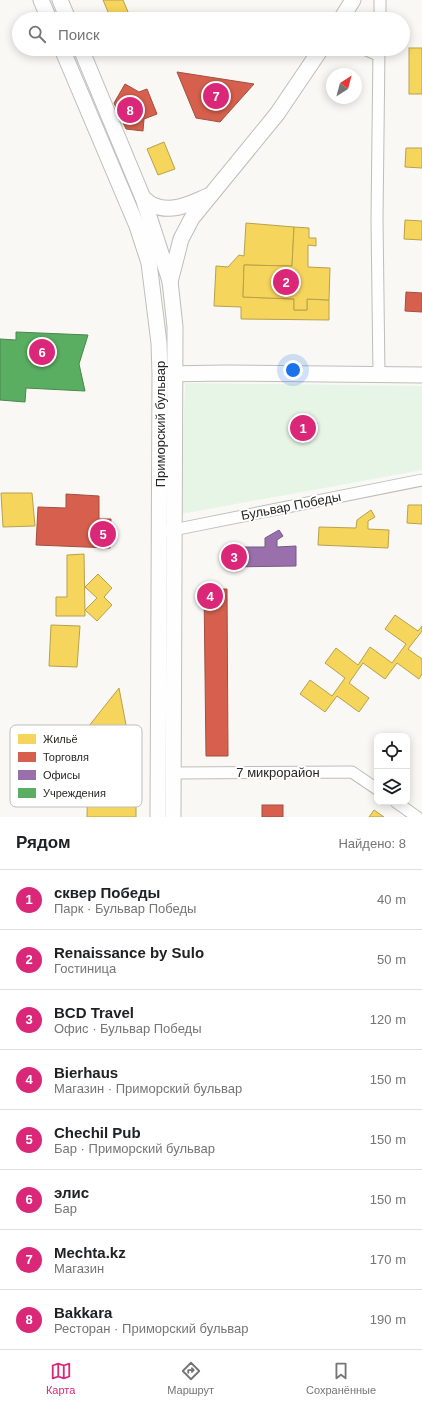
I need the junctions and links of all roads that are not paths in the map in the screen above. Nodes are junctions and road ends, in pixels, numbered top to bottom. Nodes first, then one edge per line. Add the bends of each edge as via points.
1 (41, 0) edge
2 (60, 0) edge
3 (353, 0) edge
4 (380, 0) edge
5 (46, 12) edge
6 (65, 12) edge
7 (345, 12) edge
8 (380, 12) edge
9 (65, 56) edge
10 (83, 56) edge
11 (316, 56) edge
12 (378, 56) edge
13 (209, 195) junction
14 (142, 198) junction
15 (170, 281) junction
16 (155, 305) junction
17 (167, 374) junction
18 (379, 374) junction
19 (422, 375) edge
20 (422, 480) edge
21 (167, 531) junction
22 (174, 773) junction
23 (374, 787) edge
24 (400, 805) edge
25 (158, 817) edge
26 (173, 817) edge
27 (417, 817) edge

1 - 5 street
2 - 6 street
3 - 7 street
4 - 8 street
9 - 16 street, Приморский бульвар via 137,226 149,263
10 - 14 street, Приморский бульвар
11 - 13 street via 277,114
12 - 18 street
13 - 14 street via 188,205 169,209 153,206
13 - 15 street via 181,239
14 - 15 street, Приморский бульвар
15 - 16 street
15 - 17 street, Приморский бульвар via 175,327
16 - 17 street, Приморский бульвар via 159,343
17 - 18 street
17 - 21 street, Приморский бульвар
18 - 19 street
20 - 21 street, Бульвар Победы
21 - 22 street, Приморский бульвар
21 - 25 street, Приморский бульвар
22 - 23 street, 7 микрорайон via 352,772
22 - 26 street, Приморский бульвар
24 - 27 street

